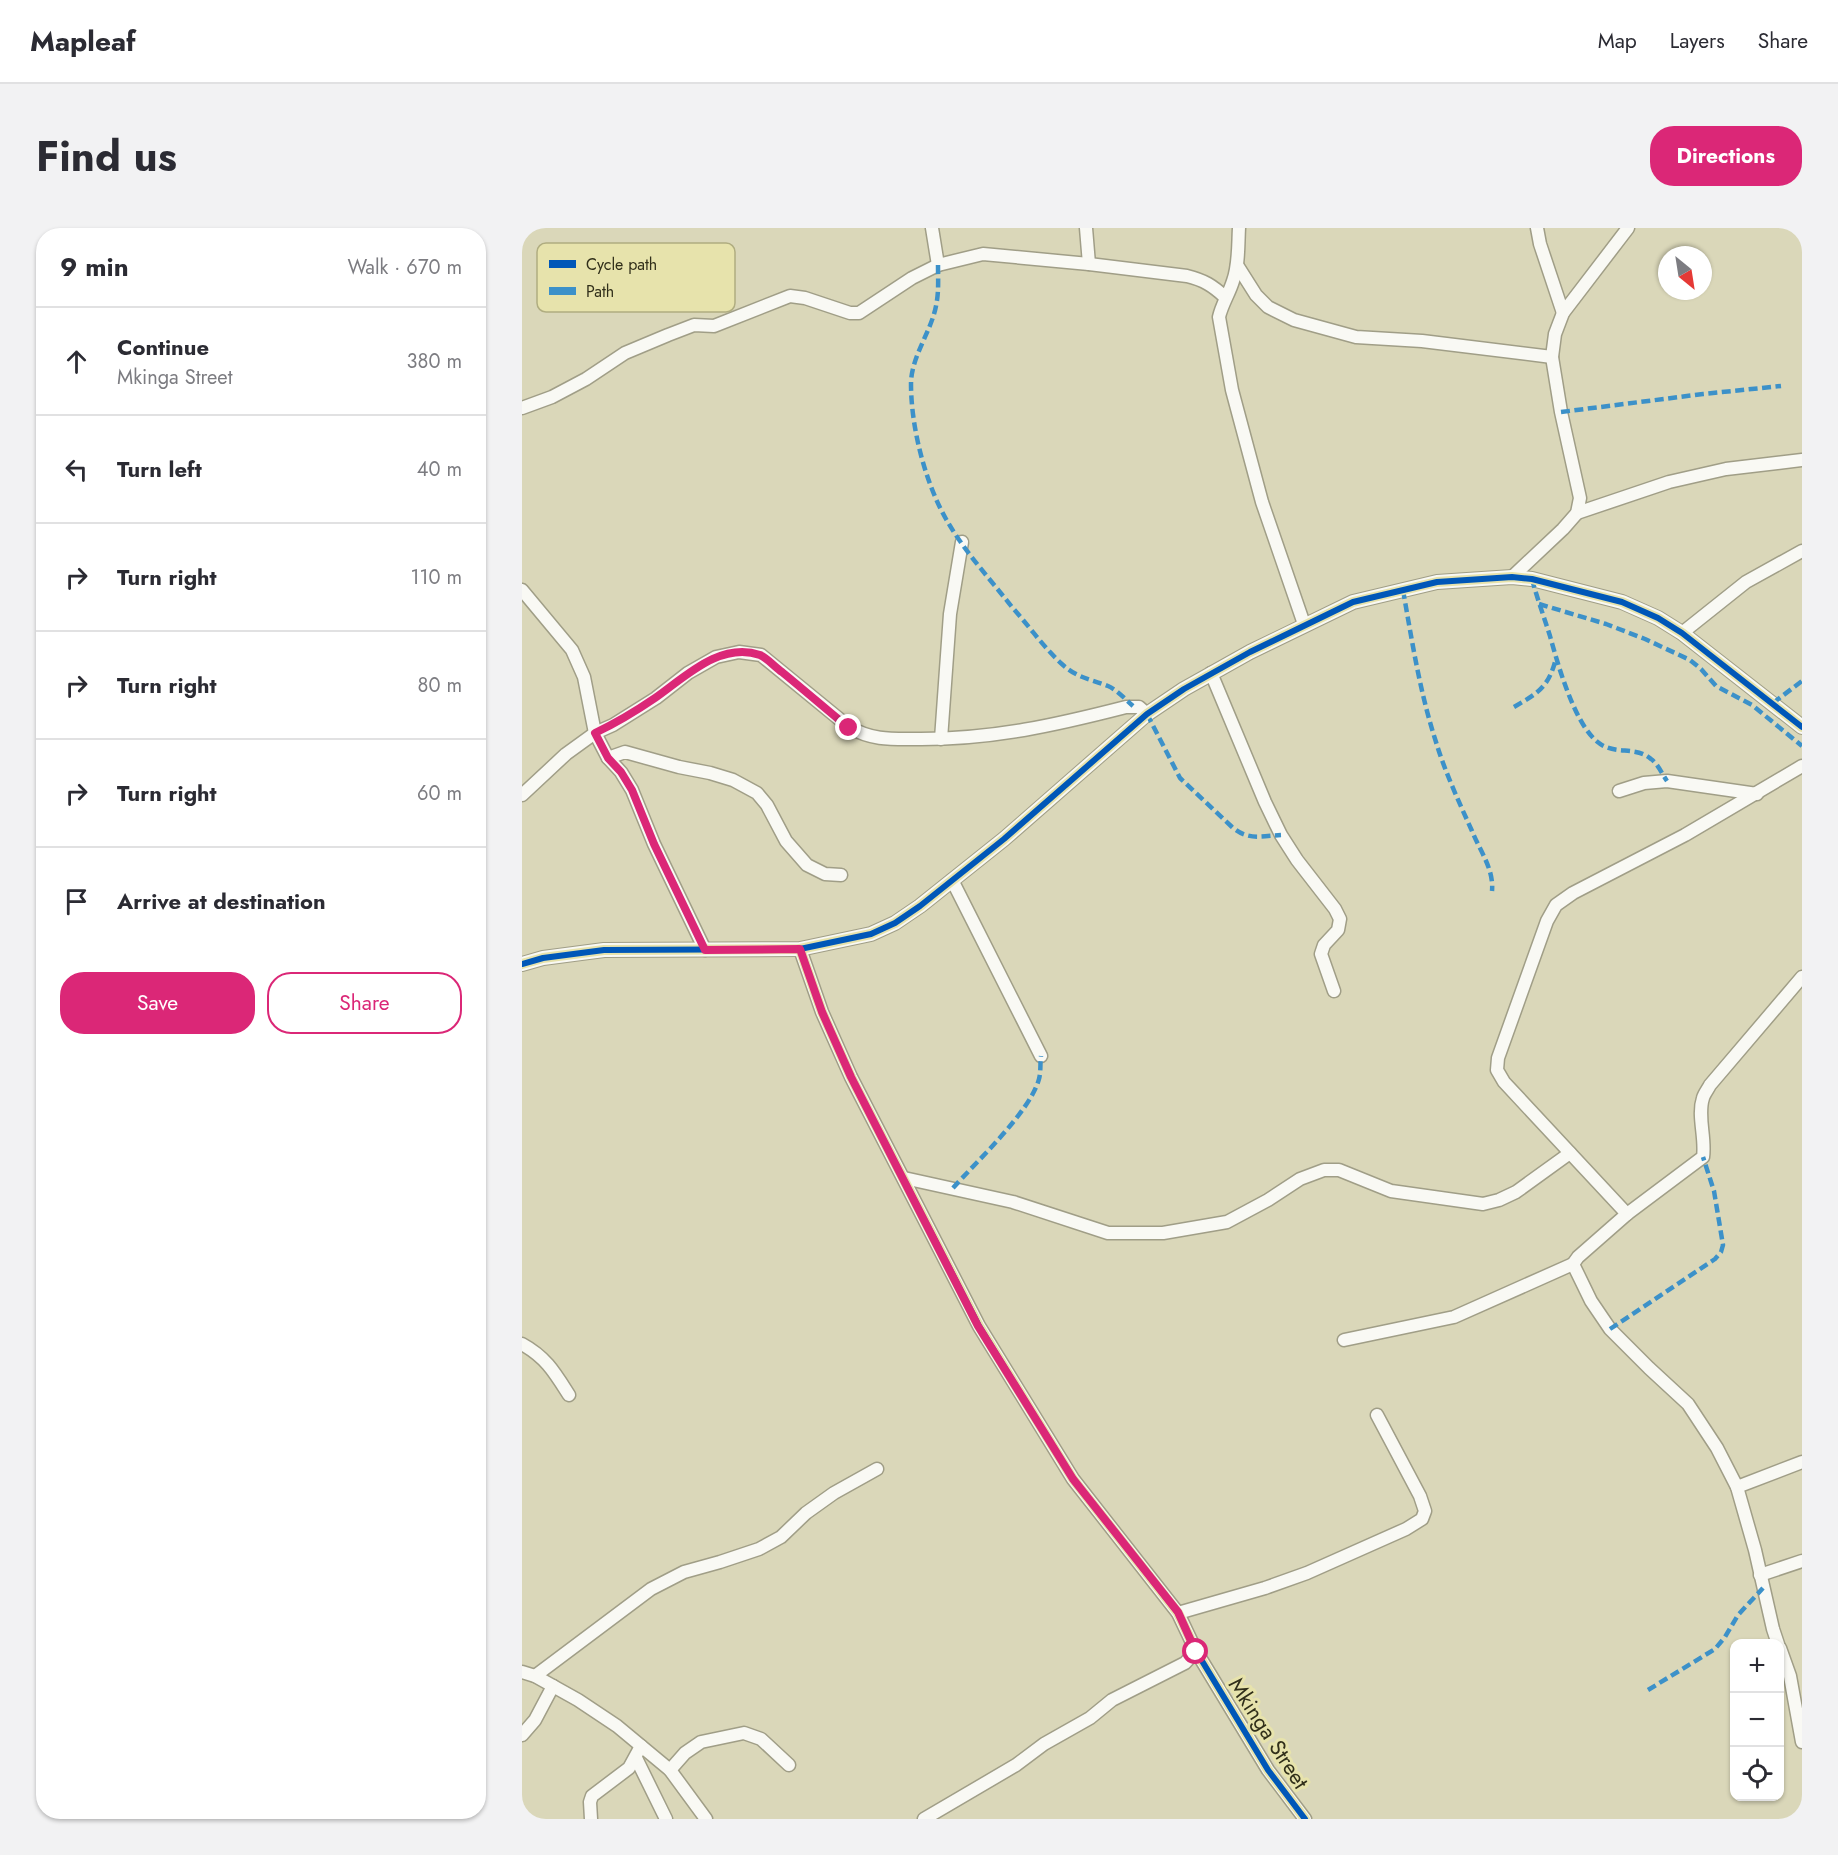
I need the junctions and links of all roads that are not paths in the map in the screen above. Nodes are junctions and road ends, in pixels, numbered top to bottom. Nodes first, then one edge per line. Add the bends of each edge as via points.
1 (932, 228) edge
2 (1086, 228) edge
3 (1239, 228) edge
4 (1538, 228) edge
5 (1628, 228) edge
6 (1089, 264) junction
7 (938, 265) junction
8 (1237, 265) junction
9 (1225, 297) junction
10 (1563, 313) junction
11 (1552, 357) junction
12 (522, 408) edge
13 (1802, 460) edge
14 (1577, 513) junction
15 (962, 542) dead end
16 (1802, 551) edge
17 (1512, 577) junction
18 (522, 590) edge
19 (1304, 624) junction
20 (1682, 633) junction
21 (1212, 673) junction
22 (1147, 714) junction
23 (1802, 727) edge
24 (595, 733) junction
25 (941, 739) junction
26 (608, 758) junction
27 (1802, 766) edge
28 (1619, 791) dead end
29 (1757, 794) junction
30 (522, 795) edge
31 (841, 875) dead end
32 (952, 880) junction
33 (800, 949) junction
34 (705, 950) junction
35 (522, 964) edge
36 (1802, 977) edge
37 (1334, 991) dead end
38 (1041, 1056) dead end
39 (1570, 1153) junction
40 (904, 1178) junction
41 (1627, 1214) junction
42 (1573, 1264) junction
43 (1344, 1340) dead end
44 (522, 1344) edge
45 (569, 1395) dead end
46 (1377, 1415) dead end
47 (1802, 1462) edge
48 (877, 1469) dead end
49 (1737, 1487) junction
50 (1802, 1561) edge
51 (1760, 1575) junction
52 (1178, 1612) junction
53 (1777, 1639) edge
54 (1196, 1652) junction
55 (1784, 1660) edge
56 (522, 1672) edge
57 (535, 1676) junction
58 (553, 1686) junction
59 (522, 1735) edge
60 (1802, 1742) edge
61 (642, 1746) junction
62 (636, 1758) junction
63 (789, 1765) dead end
64 (670, 1770) junction
65 (1303, 1818) edge
66 (591, 1819) edge
67 (666, 1819) edge
68 (706, 1819) edge
69 (924, 1819) edge

1 - 7 street
2 - 6 street
3 - 8 street
4 - 10 street
5 - 10 street
6 - 7 street via 983,254
6 - 9 street via 1202,279
7 - 12 street via 859,313 790,296 714,326 694,325 626,353 552,397
8 - 9 street
8 - 11 street via 1268,307 1294,320 1356,337
9 - 19 street via 1219,317 1232,390 1262,502
10 - 11 street
11 - 14 street via 1580,498
13 - 14 street via 1726,469 1669,482
14 - 17 street
15 - 25 street via 950,614
16 - 20 street via 1746,582
17 - 19 street via 1437,582 1353,602
17 - 20 street via 1622,602
18 - 24 street via 572,650 584,677
19 - 21 street
20 - 23 street
21 - 22 street
21 - 37 street via 1281,835 1340,919 1338,930 1324,945 1322,954
22 - 25 street via 1139,707 1126,706 1038,729
22 - 32 street
24 - 25 street via 716,657 739,652 761,655 861,735 878,739
24 - 26 street
24 - 30 street
26 - 31 street via 625,752 733,780 757,793 786,841 807,865 825,874
26 - 34 street via 632,790
27 - 29 street
28 - 29 street via 1667,781
29 - 39 street via 1573,892 1556,905 1546,921 1497,1070
32 - 33 street via 920,906 871,934
32 - 38 street
33 - 34 street
33 - 40 street, Mkinga Street via 836,1045
34 - 35 street via 604,950
36 - 41 street via 1702,1098 1703,1157
39 - 40 street via 1516,1192 1483,1204 1391,1191 1339,1170 1324,1170 1300,1179 1227,1222 1163,1233 1108,1233 1013,1202
39 - 41 street
40 - 52 street, Mkinga Street via 978,1326 1047,1440
41 - 42 street
42 - 43 street via 1454,1317
42 - 49 street via 1610,1329 1688,1404
44 - 45 street via 537,1352
46 - 52 street via 1420,1496 1425,1511 1422,1519 1307,1573
47 - 49 street
48 - 57 street via 806,1513 781,1538 759,1549 684,1572 651,1589
49 - 51 street
50 - 51 street
51 - 53 street
52 - 54 street, Mkinga Street
54 - 65 street, Mkinga Street via 1268,1770
54 - 69 street via 1185,1663 1112,1700 1016,1765
55 - 60 street
56 - 57 street
57 - 58 street
58 - 59 street
58 - 61 street via 599,1712
61 - 62 street
61 - 64 street
62 - 66 street via 592,1796
62 - 67 street
63 - 64 street via 761,1739 744,1733 702,1742
64 - 68 street

